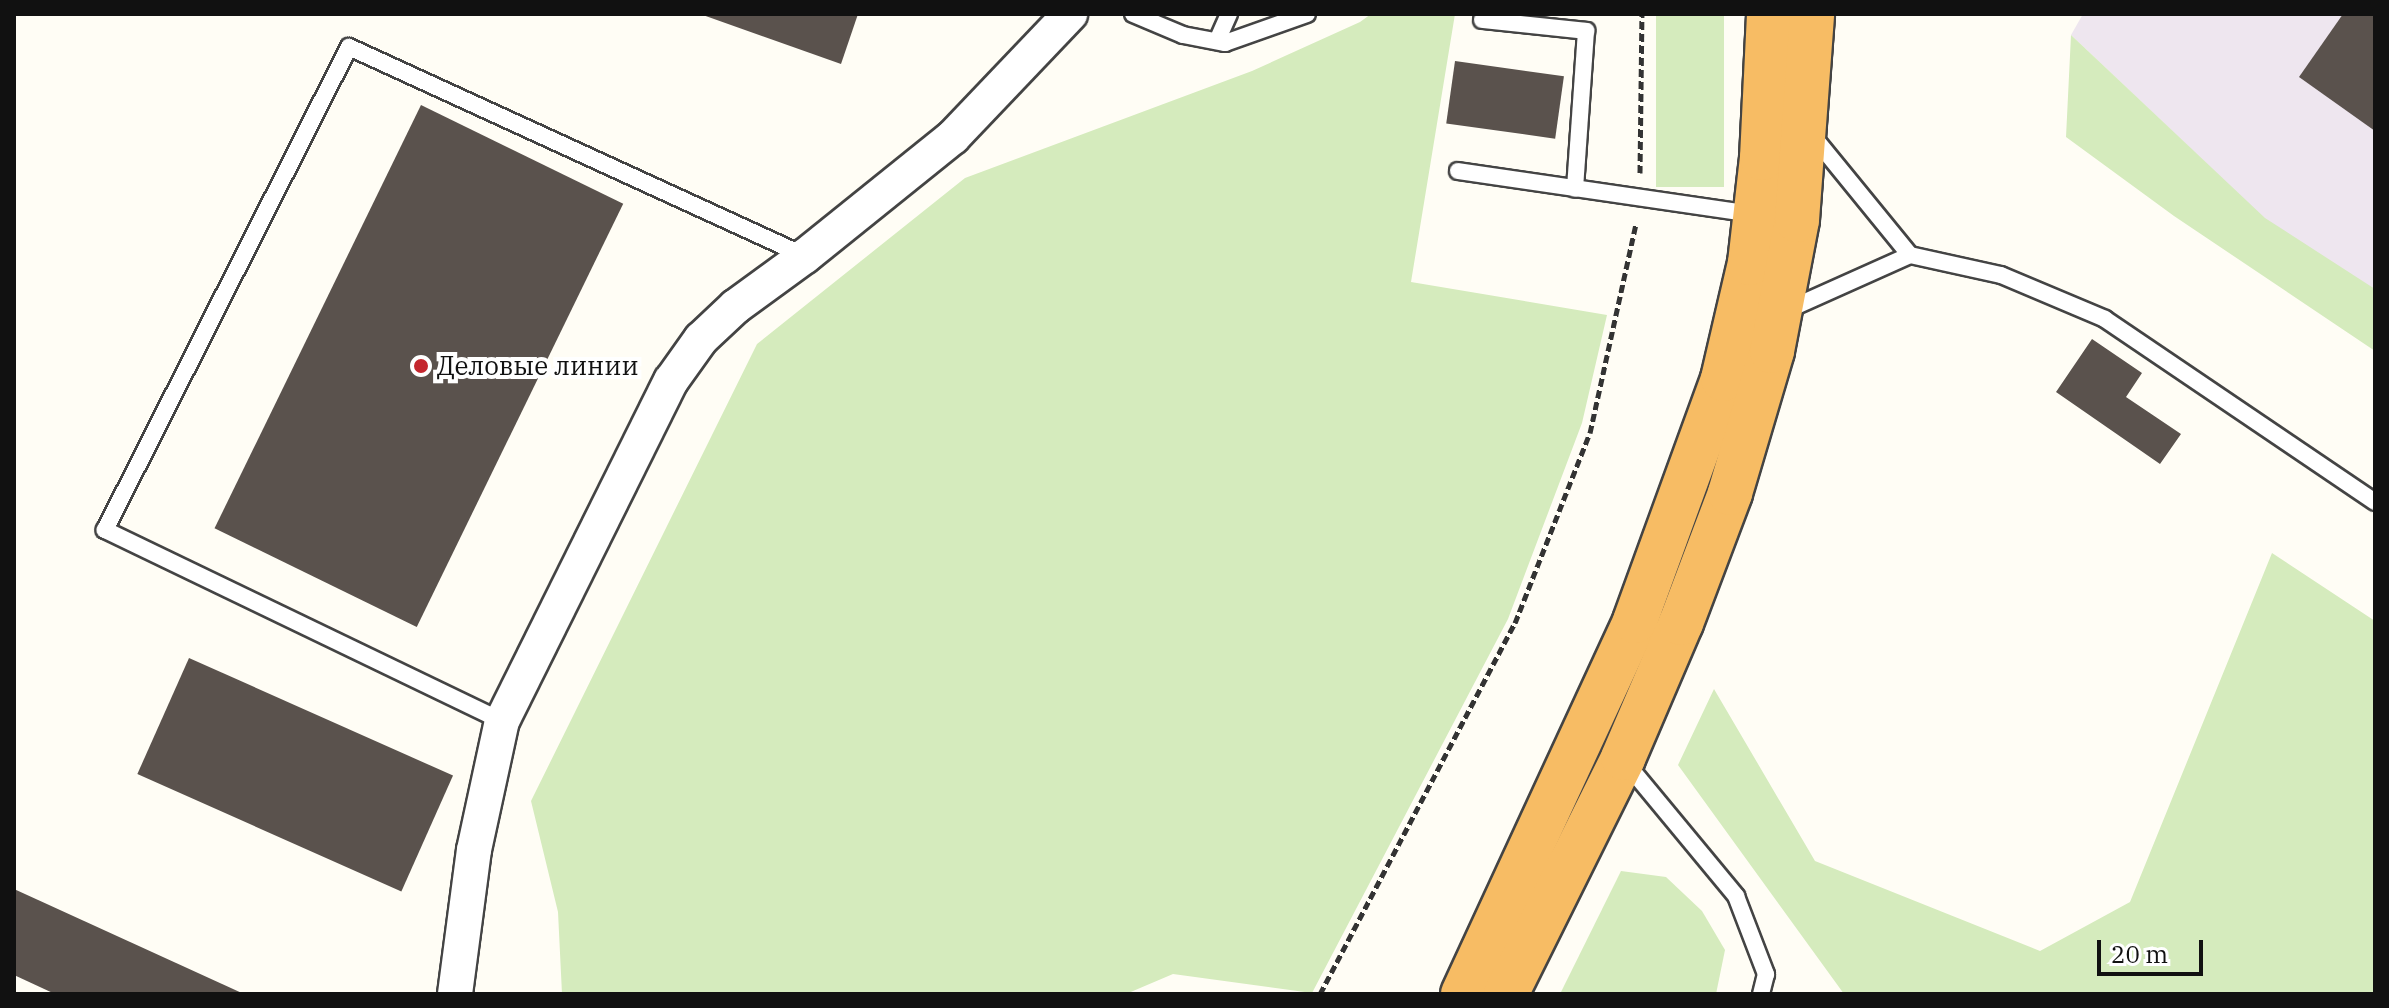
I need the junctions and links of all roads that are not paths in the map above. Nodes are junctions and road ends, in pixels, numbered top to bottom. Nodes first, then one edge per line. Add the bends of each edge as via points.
1 (1070, 14) edge
2 (1133, 14) edge
3 (1229, 14) edge
4 (1307, 14) edge
5 (1769, 14) edge
6 (1812, 14) edge
7 (1482, 20) dead end
8 (1217, 41) junction
9 (1806, 127) junction
10 (1458, 171) dead end
11 (1575, 189) junction
12 (1756, 214) junction
13 (1910, 255) junction
14 (805, 256) junction
15 (1780, 313) junction
16 (2375, 502) edge
17 (502, 721) junction
18 (1623, 758) junction
19 (455, 994) edge
20 (1463, 994) edge
21 (1506, 994) edge
22 (1761, 994) edge

1 - 14 street via 953,137
2 - 8 lane via 1183,35
3 - 8 lane
4 - 8 lane via 1225,43
5 - 12 highway
6 - 9 highway
7 - 11 lane via 1586,31
9 - 13 lane
9 - 15 highway
10 - 11 lane
11 - 12 lane
12 - 20 highway via 1723,379 1646,592
13 - 15 lane
13 - 16 lane via 2001,275 2105,319
14 - 17 street via 723,318 671,381
14 - 17 lane via 349,47 105,530
15 - 18 highway via 1730,493
17 - 19 street via 474,850
18 - 21 highway
18 - 22 lane via 1736,896 1766,974

